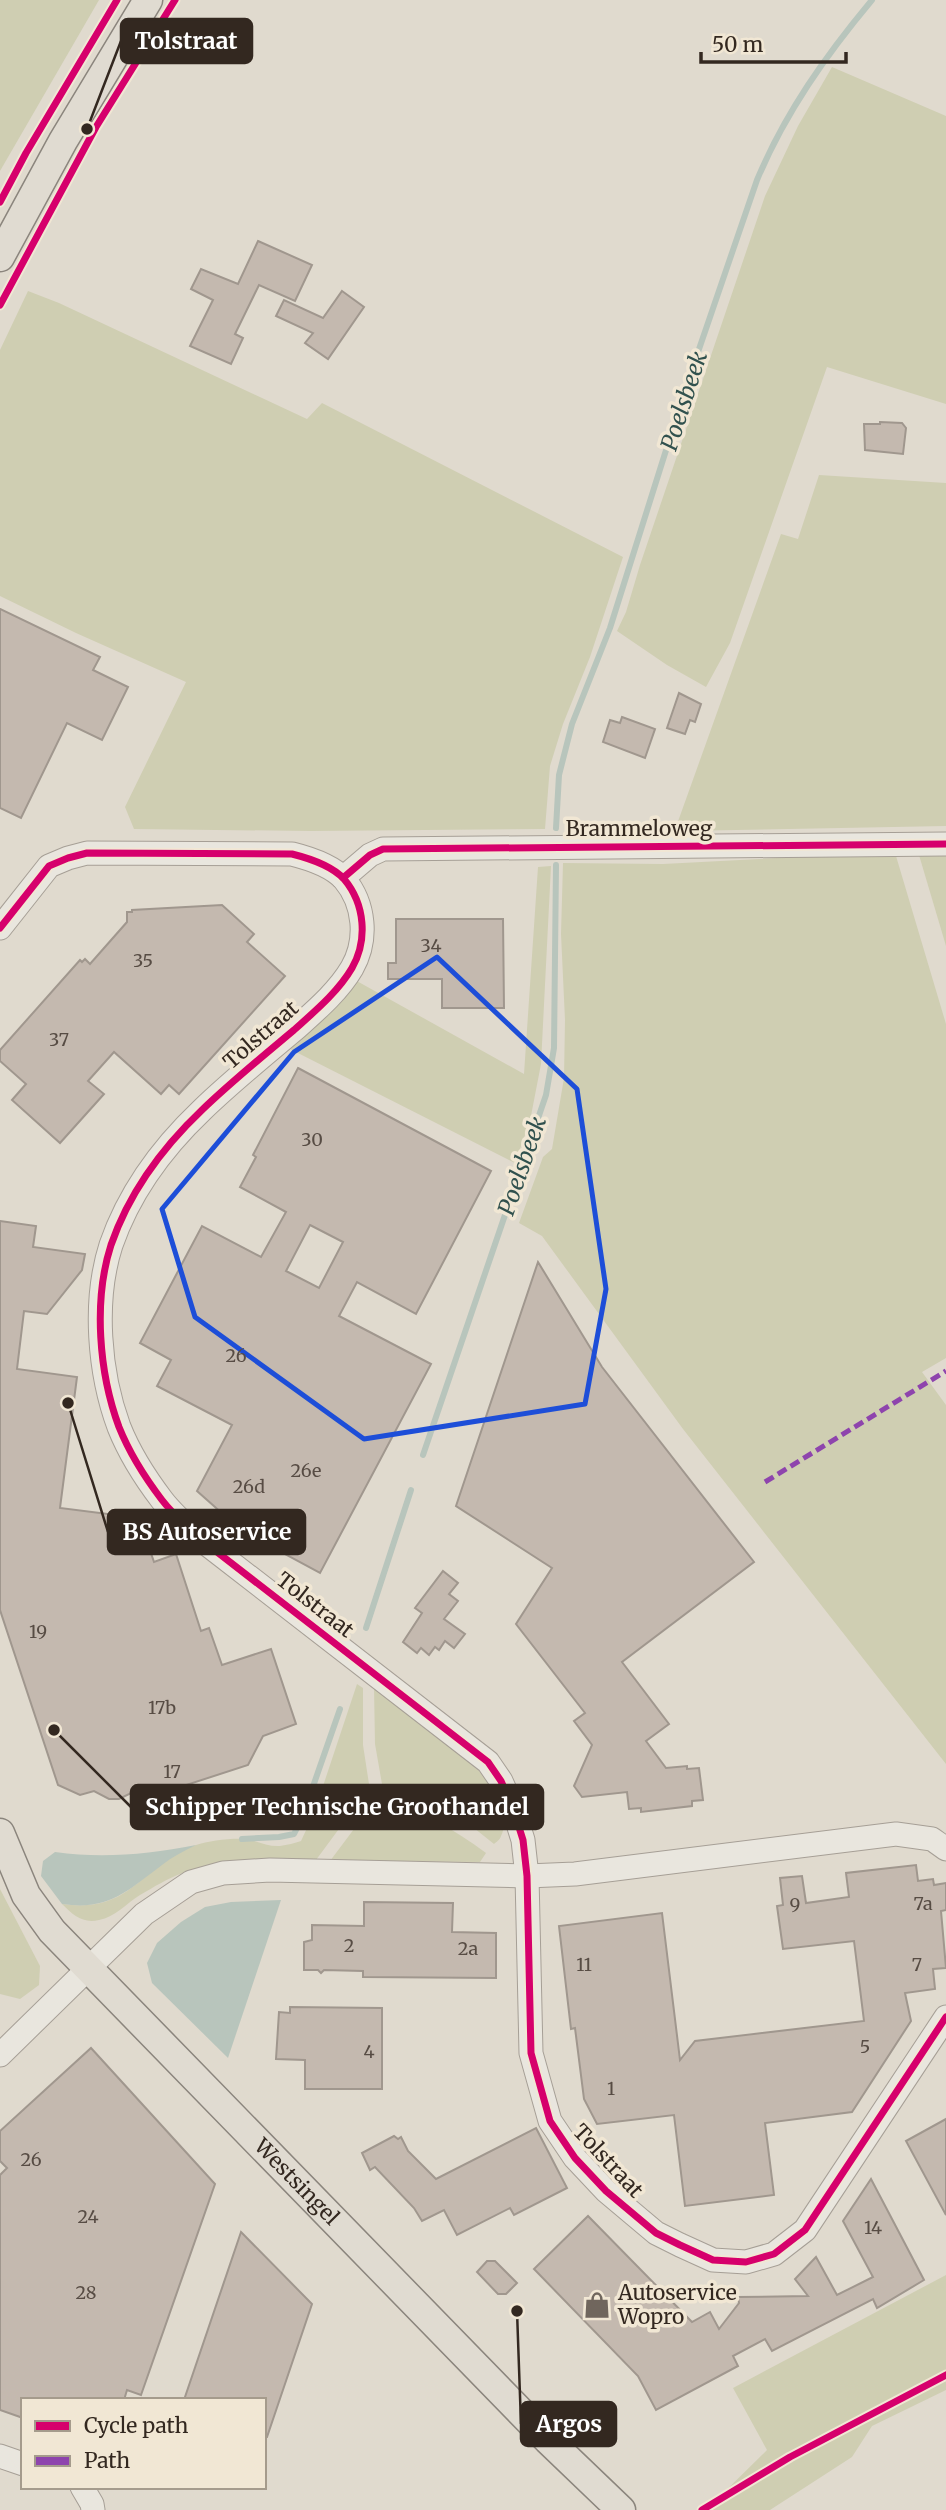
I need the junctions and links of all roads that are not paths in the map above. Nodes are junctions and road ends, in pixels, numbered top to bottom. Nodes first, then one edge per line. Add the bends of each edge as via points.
1 (148, 0) edge
2 (0, 257) edge
3 (946, 844) edge
4 (343, 878) junction
5 (0, 928) edge
6 (0, 1833) edge
7 (946, 1849) edge
8 (527, 1876) junction
9 (86, 1968) junction
10 (946, 2017) edge
11 (5, 2040) edge
12 (0, 2456) edge
13 (21, 2463) edge
14 (83, 2489) edge
15 (93, 2510) edge
16 (621, 2510) edge

1 - 2 main road
3 - 4 street, Brammeloweg via 383,849
4 - 5 street via 292,854 87,853 49,866
4 - 8 street, Tolstraat via 363,923 361,946 352,968 312,1014 176,1137 142,1181 124,1214 111,1246 101,1296 107,1380 120,1428 163,1502 208,1545 488,1762 513,1808
6 - 9 main road, Westsingel via 26,1895
7 - 8 street via 932,1839 896,1834
8 - 9 street via 223,1873 191,1882 144,1914
8 - 10 street, Tolstraat via 531,2053 551,2121 575,2158 606,2192 656,2233 713,2260 746,2262 774,2254 805,2230
9 - 11 street
9 - 16 main road, Westsingel
12 - 13 street
14 - 15 street

